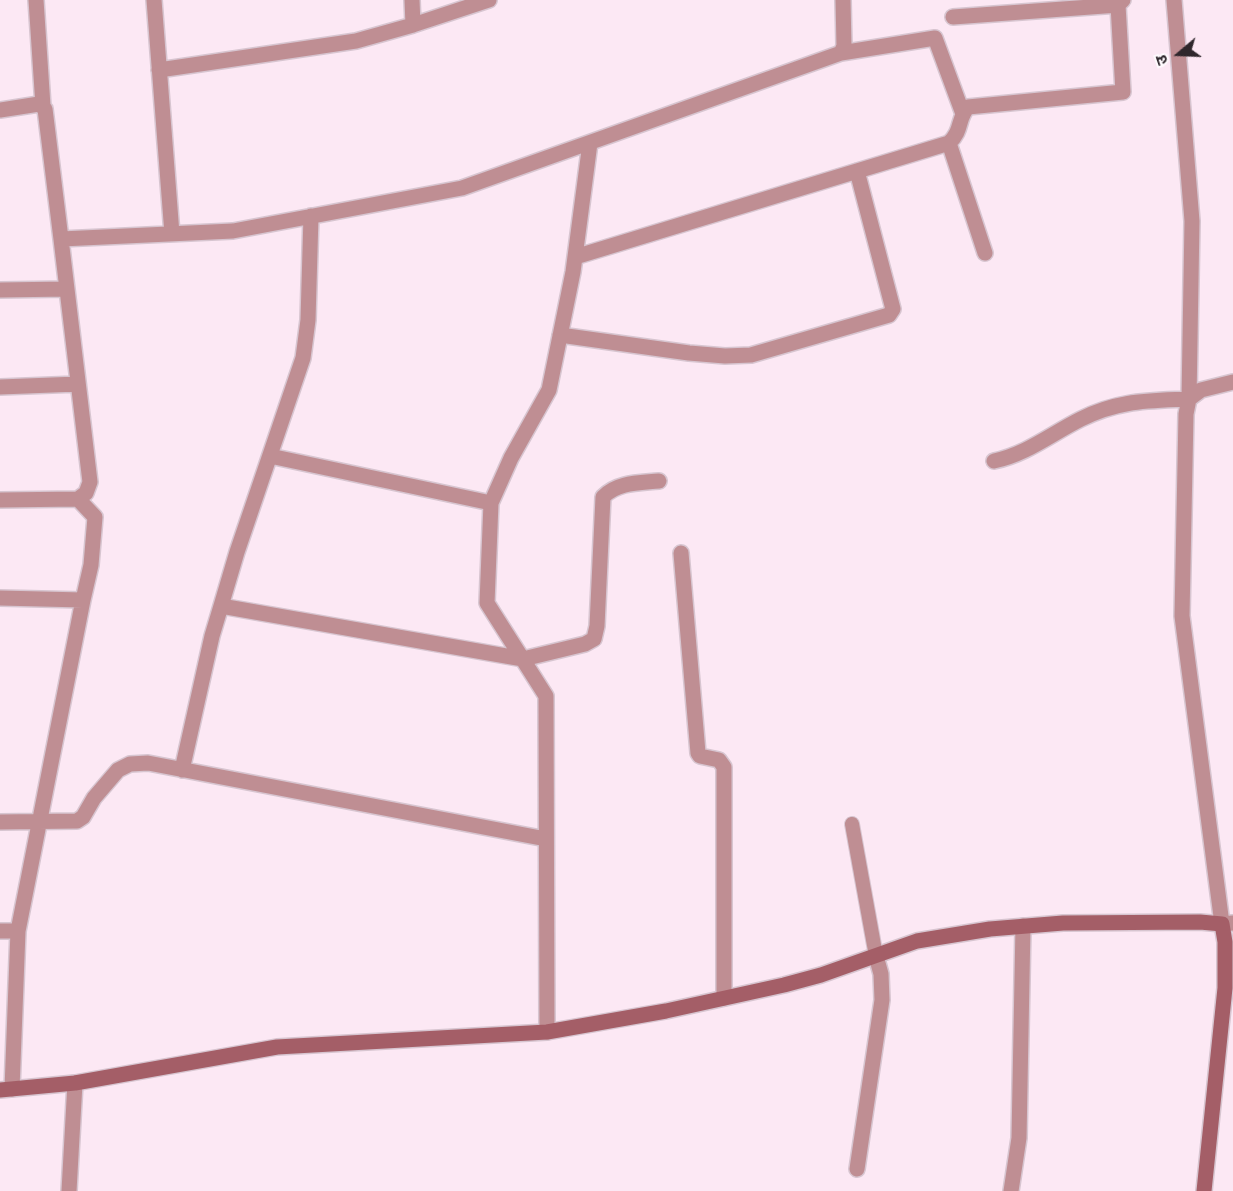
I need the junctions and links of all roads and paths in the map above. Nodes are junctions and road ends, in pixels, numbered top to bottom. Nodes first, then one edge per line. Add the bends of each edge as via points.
1 (36, 0) edge
2 (154, 0) edge
3 (412, 0) edge
4 (489, 0) edge
5 (843, 0) edge
6 (1174, 0) edge
7 (1120, 2) edge
8 (953, 17) dead end
9 (413, 25) junction
10 (841, 53) junction
11 (159, 70) junction
12 (43, 105) junction
13 (0, 110) edge
14 (963, 114) junction
15 (590, 143) junction
16 (949, 143) junction
17 (857, 171) junction
18 (311, 216) junction
19 (172, 234) junction
20 (61, 239) junction
21 (985, 253) dead end
22 (575, 257) junction
23 (67, 289) junction
24 (0, 290) edge
25 (560, 335) junction
26 (1233, 382) edge
27 (78, 384) junction
28 (0, 387) edge
29 (1189, 399) junction
30 (270, 456) junction
31 (994, 461) dead end
32 (659, 481) dead end
33 (78, 499) junction
34 (0, 500) edge
35 (491, 503) junction
36 (681, 553) dead end
37 (0, 598) edge
38 (82, 600) junction
39 (221, 606) junction
40 (523, 658) junction
41 (182, 770) junction
42 (39, 821) junction
43 (0, 822) edge
44 (852, 824) dead end
45 (546, 838) junction
46 (1228, 924) edge
47 (1023, 926) junction
48 (0, 931) edge
49 (18, 931) junction
50 (876, 956) junction
51 (724, 998) junction
52 (547, 1032) junction
53 (75, 1083) junction
54 (6, 1090) edge
55 (856, 1168) dead end
56 (69, 1191) edge
57 (1011, 1191) edge
58 (1204, 1191) edge

1 - 12 street
2 - 11 street
3 - 9 street
4 - 9 street
5 - 10 street
6 - 29 street via 1192,221
7 - 8 street
7 - 14 street via 1124,92 976,105
9 - 11 street via 356,41
10 - 14 street via 936,38
10 - 15 street
11 - 19 street
12 - 13 street
12 - 20 street
14 - 16 street via 957,135
15 - 18 street via 462,188
15 - 22 street
16 - 17 street
16 - 21 street
17 - 22 street
17 - 25 street via 893,309 889,315 751,355 688,353
18 - 19 street via 233,231
18 - 30 street via 303,358
19 - 20 street
20 - 23 street
22 - 25 street
23 - 24 street
23 - 27 street
25 - 35 street via 549,390
26 - 29 street via 1201,390
27 - 28 street
27 - 33 street via 90,482 86,493
29 - 31 street via 1125,402 1081,419 1012,457
29 - 46 street via 1182,616
30 - 35 street
30 - 39 street
32 - 40 street via 610,489 603,497 594,639
33 - 34 street
33 - 38 street via 94,517 91,565
35 - 40 street via 487,603
36 - 51 street via 698,753 720,760 724,766
37 - 38 street
38 - 42 street
39 - 40 street
39 - 41 street
40 - 45 street via 546,696
41 - 42 street via 148,763 130,764 118,770 77,821
41 - 45 street
42 - 43 street
42 - 49 street
44 - 50 lane
45 - 52 street
46 - 47 street via 1063,922
46 - 58 street
47 - 50 street via 917,941
47 - 57 street via 1019,1138
48 - 49 street
49 - 54 street
50 - 51 street via 821,975
50 - 55 street via 882,1000
51 - 52 street
52 - 53 street via 277,1047
53 - 54 street
53 - 56 street

